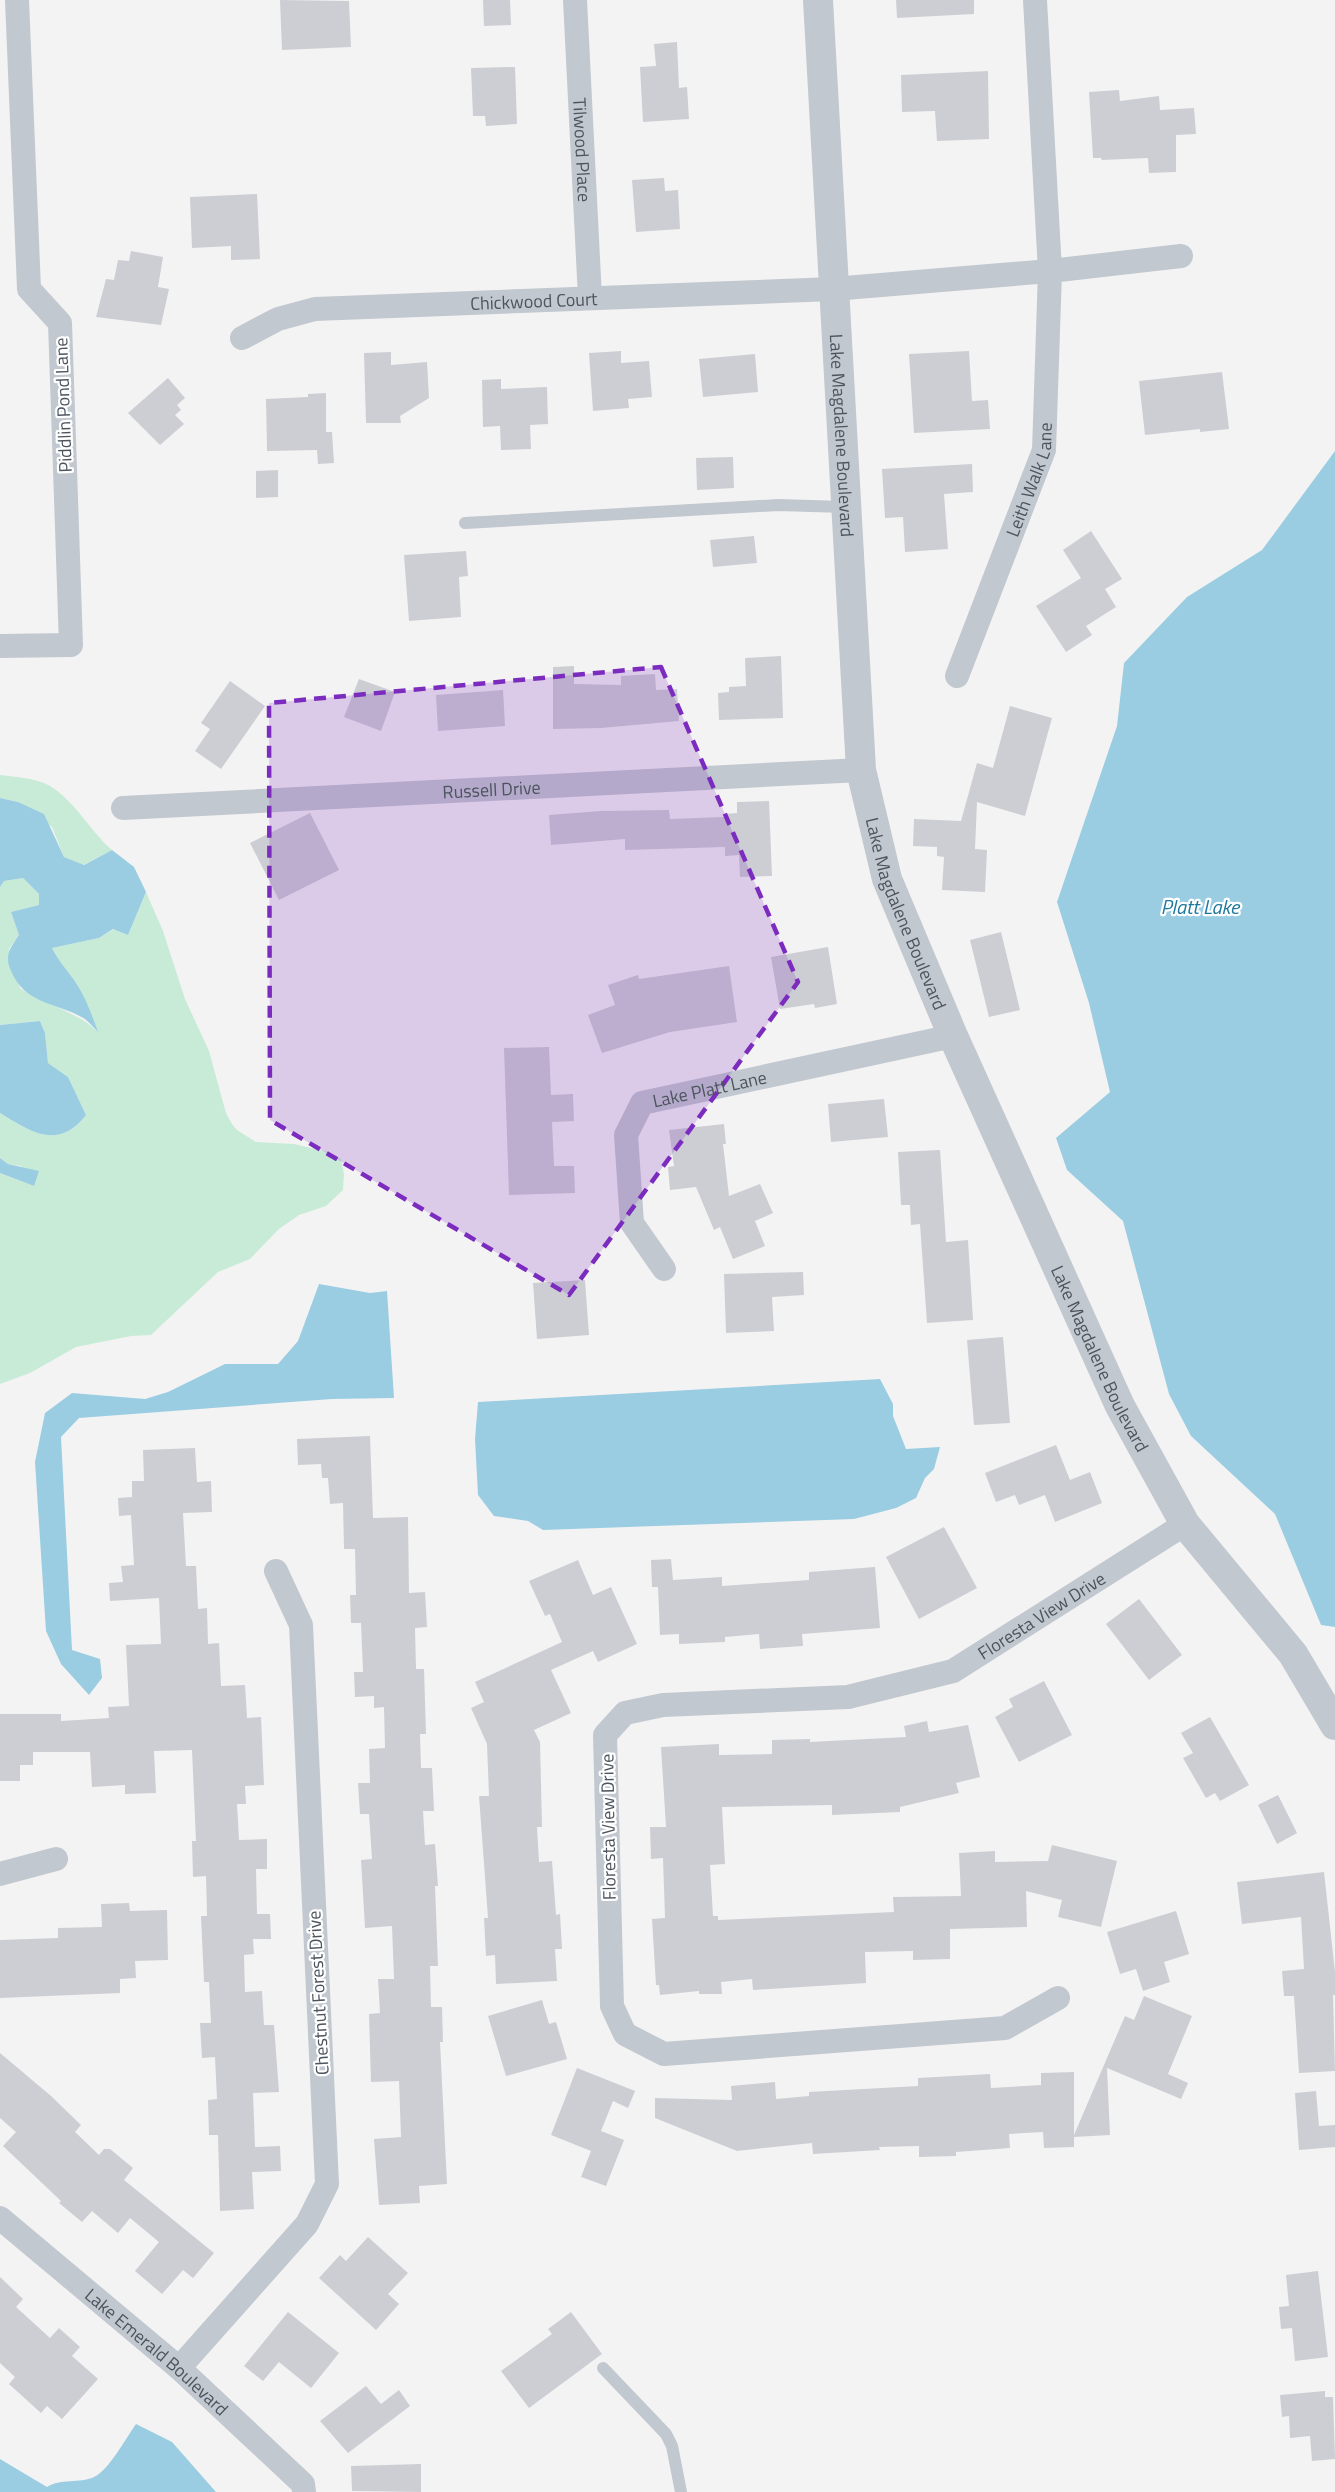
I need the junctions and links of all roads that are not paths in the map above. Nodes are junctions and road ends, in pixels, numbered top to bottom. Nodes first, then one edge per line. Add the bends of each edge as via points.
1 (16, 0) edge
2 (576, 0) edge
3 (818, 0) edge
4 (1035, 0) edge
5 (1181, 256) dead end
6 (1050, 271) junction
7 (833, 289) junction
8 (590, 298) junction
9 (242, 338) dead end
10 (845, 507) junction
11 (465, 523) dead end
12 (0, 646) edge
13 (957, 676) dead end
14 (861, 770) junction
15 (123, 808) dead end
16 (953, 1036) junction
17 (664, 1269) dead end
18 (1185, 1524) junction
19 (276, 1570) dead end
20 (1335, 1725) edge
21 (56, 1859) dead end
22 (0, 1874) edge
23 (1058, 1998) dead end
24 (0, 2218) edge
25 (179, 2368) junction
26 (603, 2368) dead end
27 (304, 2492) edge
28 (681, 2492) edge

1 - 12 street, Piddlin Pond Lane via 29,289 60,323 71,645
2 - 8 street, Tilwood Place
3 - 7 street, Lake Magdalene Boulevard
4 - 6 street, Leith Walk Lane
5 - 6 street
6 - 7 street
6 - 13 street, Leith Walk Lane via 1044,450
7 - 8 street, Chickwood Court
7 - 10 street, Lake Magdalene Boulevard
8 - 9 street, Chickwood Court via 315,309 278,319
10 - 11 lane via 778,505
10 - 14 street, Lake Magdalene Boulevard
14 - 15 street, Russell Drive
14 - 16 street, Lake Magdalene Boulevard via 886,879
16 - 17 street, Lake Platt Lane via 642,1103 626,1135 632,1223
16 - 18 street, Lake Magdalene Boulevard via 1120,1406
18 - 20 street, Lake Magdalene Boulevard via 1293,1654
18 - 23 street, Floresta View Drive via 953,1671 848,1697 663,1705 625,1713 605,1736 612,2006 625,2034 664,2054 1005,2028
19 - 25 street, Chestnut Forest Drive via 301,1625 327,2184 307,2224
21 - 22 street
24 - 25 street, Lake Emerald Boulevard
25 - 27 street, Lake Emerald Boulevard via 303,2484
26 - 28 lane via 666,2434 679,2471

